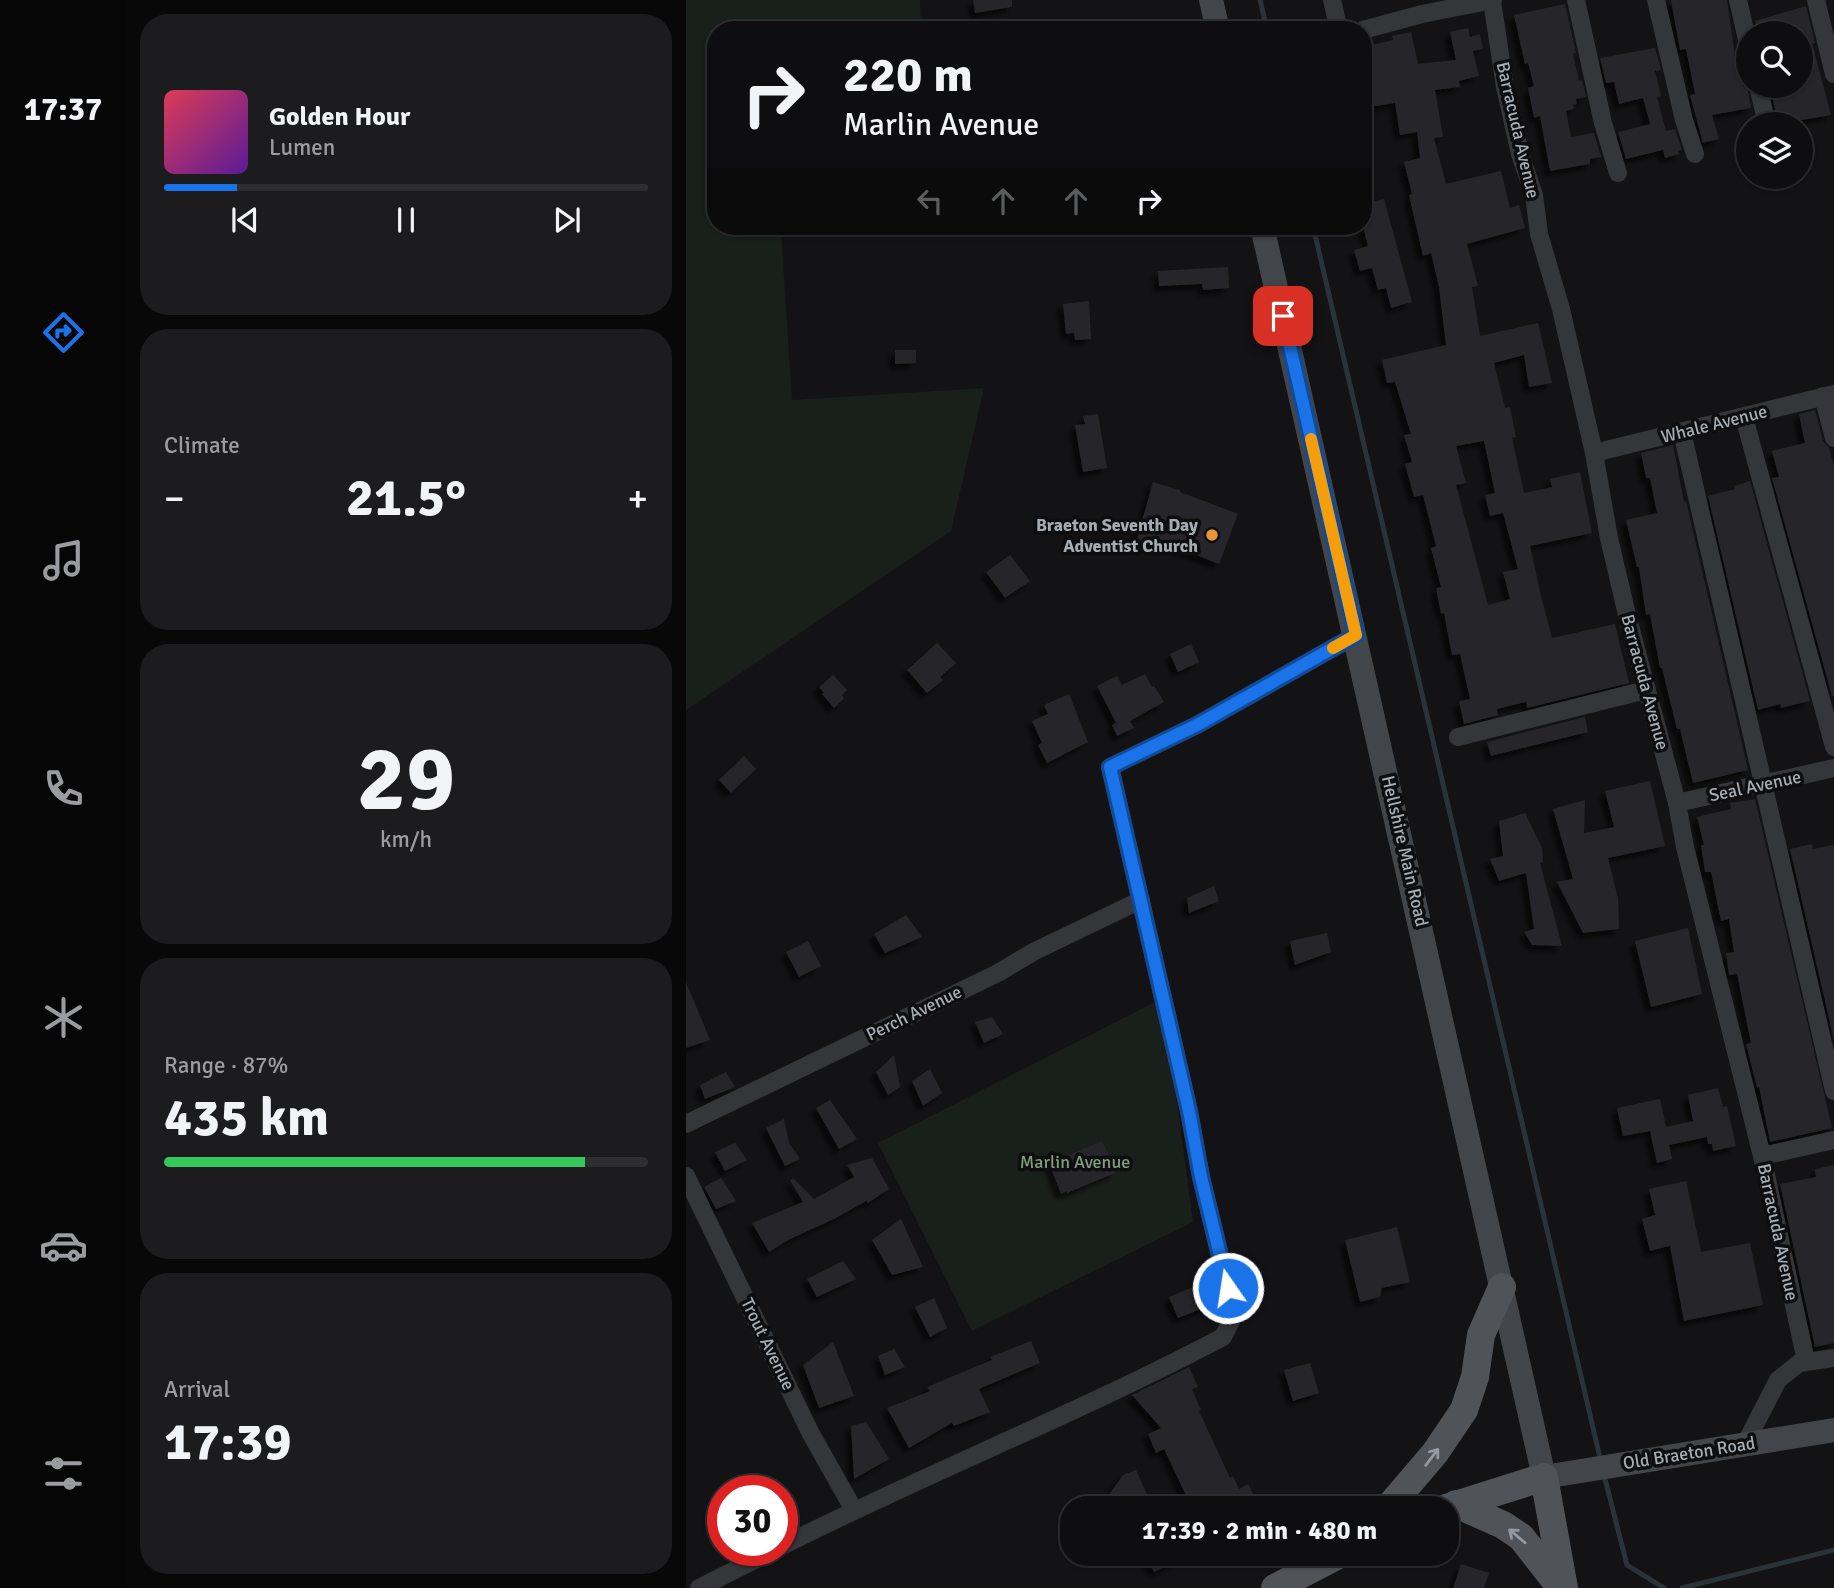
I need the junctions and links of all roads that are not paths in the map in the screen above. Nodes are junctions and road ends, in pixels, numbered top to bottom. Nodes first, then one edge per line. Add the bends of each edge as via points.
1 (1211, 0) edge
2 (1332, 0) edge
3 (1493, 0) edge
4 (1576, 0) edge
5 (1656, 0) edge
6 (1738, 0) edge
7 (1816, 0) edge
8 (1216, 21) edge
9 (1337, 21) edge
10 (1743, 21) edge
11 (1372, 28) edge
12 (1834, 74) edge
13 (1695, 155) dead end
14 (1618, 173) dead end
15 (1264, 235) edge
16 (1829, 395) edge
17 (1744, 417) junction
18 (1682, 432) junction
19 (1834, 438) edge
20 (1594, 453) junction
21 (1356, 635) junction
22 (1646, 690) junction
23 (1458, 737) dead end
24 (1834, 747) edge
25 (1834, 768) edge
26 (1762, 785) junction
27 (1677, 803) junction
28 (1141, 900) junction
29 (1834, 1091) edge
30 (686, 1124) edge
31 (1834, 1139) edge
32 (1762, 1156) junction
33 (686, 1176) edge
34 (693, 1211) edge
35 (1503, 1287) junction
36 (1834, 1358) edge
37 (1806, 1361) junction
38 (1834, 1430) edge
39 (1745, 1444) junction
40 (1557, 1475) junction
41 (1398, 1496) edge
42 (1459, 1504) edge
43 (1459, 1509) edge
44 (854, 1510) junction
45 (798, 1538) edge
46 (742, 1566) edge
47 (1315, 1566) edge
48 (699, 1588) edge
49 (1275, 1588) edge
50 (1562, 1588) edge

1 - 8 main road
2 - 9 street
3 - 11 street
3 - 20 street, Barracuda Avenue via 1520,154 1534,195 1539,234
4 - 14 street
5 - 13 street
6 - 10 street
7 - 12 street
15 - 21 main road, Hellshire Main Road
16 - 17 street, Whale Avenue
16 - 19 street
17 - 18 street, Whale Avenue
17 - 24 street
18 - 20 street, Whale Avenue
18 - 26 street
20 - 22 street, Barracuda Avenue via 1609,538
21 - 28 street via 1197,725 1110,767
21 - 35 main road, Hellshire Main Road
22 - 23 street
22 - 27 street, Barracuda Avenue
25 - 26 street, Seal Avenue
26 - 27 street, Seal Avenue
26 - 29 street
27 - 32 street, Barracuda Avenue
28 - 30 street, Perch Avenue
28 - 44 street via 1234,1315 1223,1338 1194,1353
31 - 32 street
32 - 37 street, Barracuda Avenue
33 - 34 street, Trout Avenue
34 - 44 street, Trout Avenue
35 - 40 main road, Hellshire Main Road
41 -> 35 main road via 1464,1410 1481,1335
36 - 37 street
37 - 39 street via 1778,1380
38 - 39 main road, Old Braeton Road
39 - 40 main road, Old Braeton Road
40 - 42 main road
40 - 50 main road
50 -> 43 main road via 1521,1537 1503,1525
44 - 45 street
46 - 48 street
47 - 49 main road

